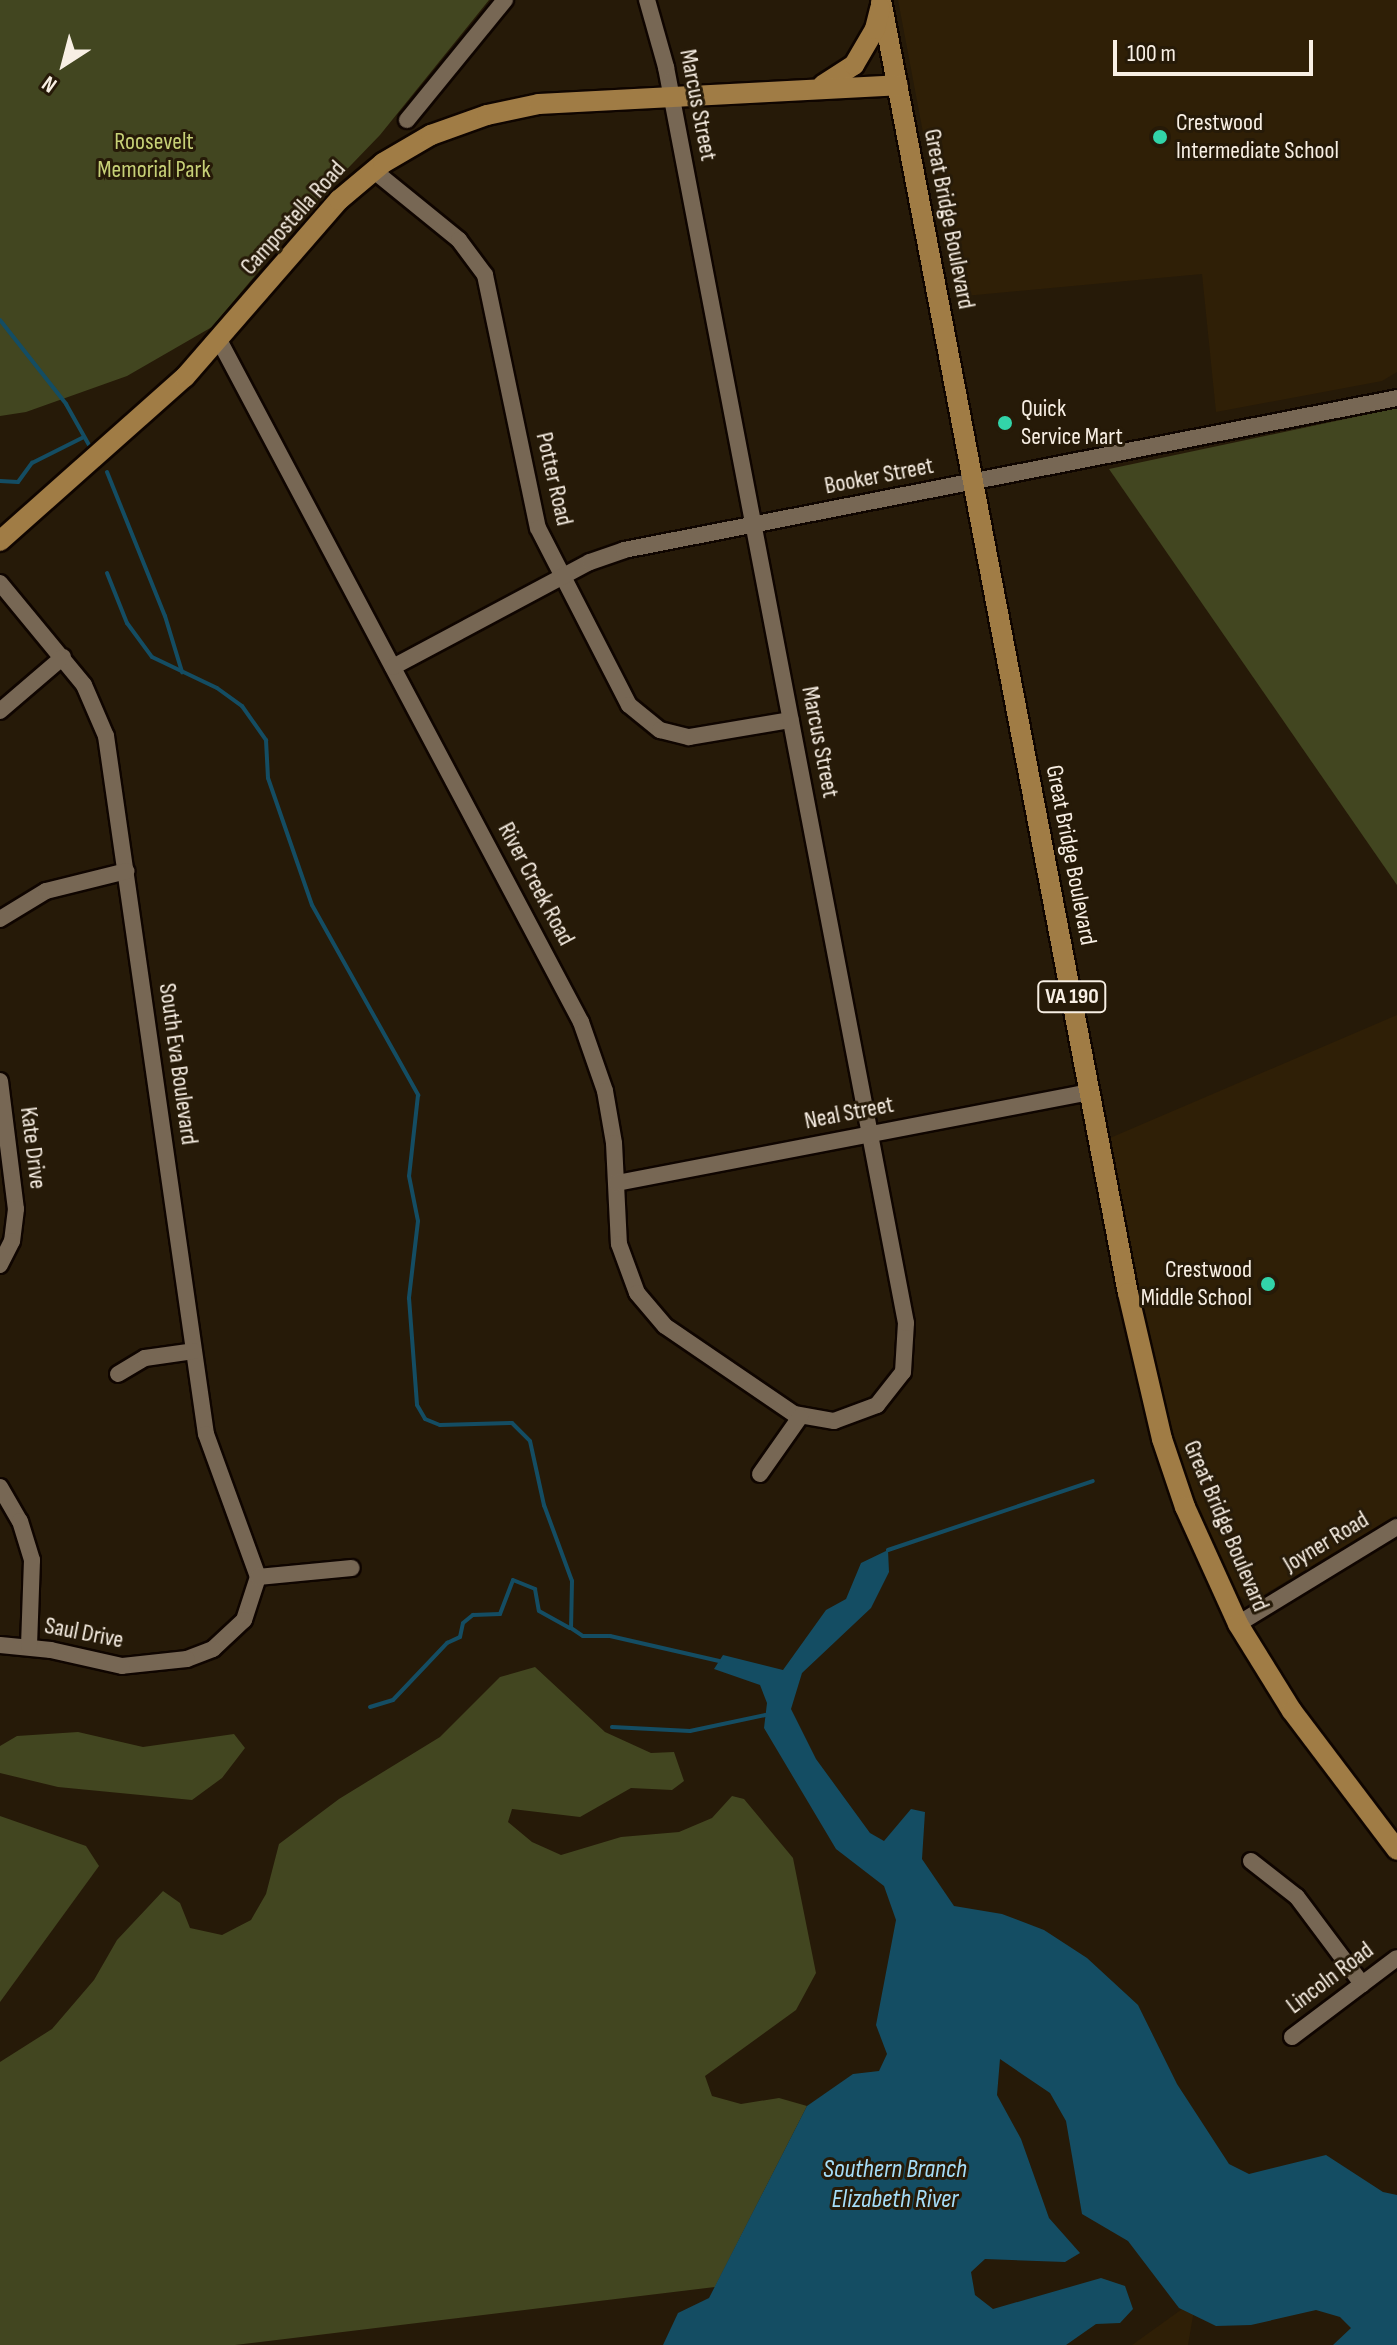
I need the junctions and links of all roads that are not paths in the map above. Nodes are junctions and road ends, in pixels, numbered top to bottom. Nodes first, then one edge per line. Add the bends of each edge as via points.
1 (505, 0) edge
2 (647, 0) edge
3 (881, 1) edge
4 (897, 85) junction
5 (816, 88) junction
6 (671, 95) junction
7 (407, 120) dead end
8 (373, 170) junction
9 (219, 340) junction
10 (1397, 398) edge
11 (974, 482) junction
12 (754, 524) junction
13 (0, 541) edge
14 (561, 578) junction
15 (0, 583) edge
16 (63, 657) junction
17 (393, 667) junction
18 (0, 711) edge
19 (791, 720) junction
20 (127, 871) junction
21 (0, 919) edge
22 (0, 1081) edge
23 (1090, 1092) junction
24 (870, 1134) junction
25 (617, 1183) junction
26 (0, 1265) edge
27 (194, 1351) junction
28 (118, 1374) dead end
29 (800, 1417) junction
30 (760, 1474) dead end
31 (0, 1487) edge
32 (1396, 1529) edge
33 (352, 1568) dead end
34 (258, 1577) junction
35 (1238, 1624) junction
36 (0, 1645) edge
37 (29, 1646) junction
38 (1397, 1850) edge
39 (1251, 1861) dead end
40 (1397, 1958) edge
41 (1362, 1984) junction
42 (1292, 2037) dead end

1 - 7 street
2 - 6 street, Marcus Street
3 - 4 main road, Great Bridge Boulevard / VA 190
3 - 5 main road via 875,29 854,65
4 - 5 main road, Campostella Road
4 - 11 main road, Great Bridge Boulevard / VA 190
5 - 6 main road, Campostella Road
6 - 8 main road, Campostella Road via 539,104 487,115 431,135
6 - 12 street, Marcus Street
8 - 9 main road, Campostella Road via 339,200
8 - 14 street, Potter Road via 459,240 485,275 538,528
9 - 13 main road, Campostella Road via 185,377
9 - 17 street, River Creek Road
10 - 11 street, Booker Street
11 - 12 street, Booker Street
11 - 23 main road, Great Bridge Boulevard / VA 190
12 - 14 street, Booker Street via 624,550
12 - 19 street, Marcus Street
14 - 17 street, Booker Street
14 - 19 street, Potter Road via 629,705 645,721 689,737
15 - 16 street, South Eva Boulevard
16 - 18 street
16 - 20 street, South Eva Boulevard via 84,685 106,736
17 - 25 street, River Creek Road via 581,1022 605,1091
19 - 24 street, Marcus Street
20 - 21 street via 46,891
20 - 27 street, South Eva Boulevard
22 - 26 street, Kate Drive via 16,1209 12,1241
23 - 24 street, Neal Street
23 - 35 main road, Great Bridge Boulevard / VA 190 via 1162,1439
24 - 25 street, Neal Street
24 - 29 street, Marcus Street via 908,1352 894,1387 877,1405 834,1421
25 - 29 street, River Creek Road via 619,1244 648,1309 665,1326
27 - 28 street via 145,1358
27 - 34 street, South Eva Boulevard via 211,1457
29 - 30 street
31 - 37 street via 20,1521 32,1560
32 - 35 street, Joyner Road
33 - 34 street
34 - 37 street, Saul Drive via 244,1620 213,1649 187,1659 122,1666
35 - 38 main road, Great Bridge Boulevard / VA 190 via 1292,1711
36 - 37 street, Saul Drive
39 - 41 street via 1297,1897
40 - 41 street, Lincoln Road
41 - 42 street, Lincoln Road

